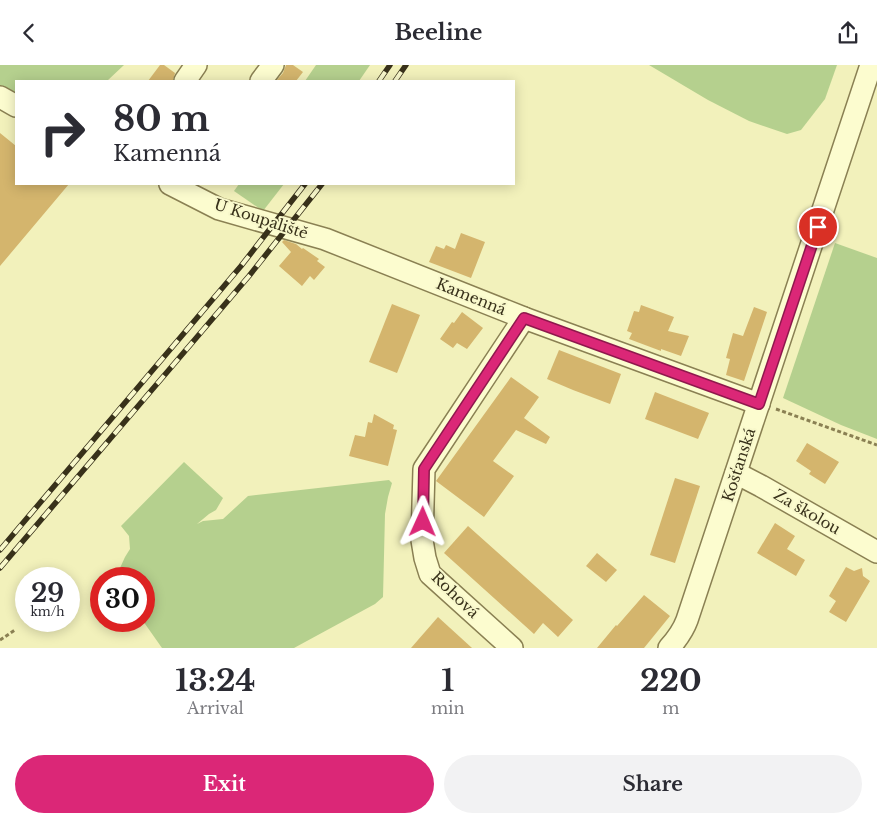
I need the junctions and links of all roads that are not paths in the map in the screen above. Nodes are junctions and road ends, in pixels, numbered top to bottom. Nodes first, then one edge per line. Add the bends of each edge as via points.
1 (196, 65) edge
2 (273, 65) edge
3 (871, 65) edge
4 (186, 80) edge
5 (262, 80) edge
6 (0, 97) edge
7 (15, 105) edge
8 (181, 186) edge
9 (325, 239) joint
10 (524, 318) junction
11 (759, 404) junction
12 (736, 473) junction
13 (877, 552) edge
14 (512, 648) edge
15 (669, 648) edge

1 - 4 street
2 - 5 street
3 - 11 street, Košťanská
6 - 7 street
8 - 9 street, U Koupaliště via 219,209
9 - 10 street, Kamenná
10 - 11 street, Kamenná
10 - 14 street, Rohová via 424,469 422,540 430,574
11 - 12 street, Košťanská
12 - 13 street, Za školou
12 - 15 street, Košťanská via 684,629

